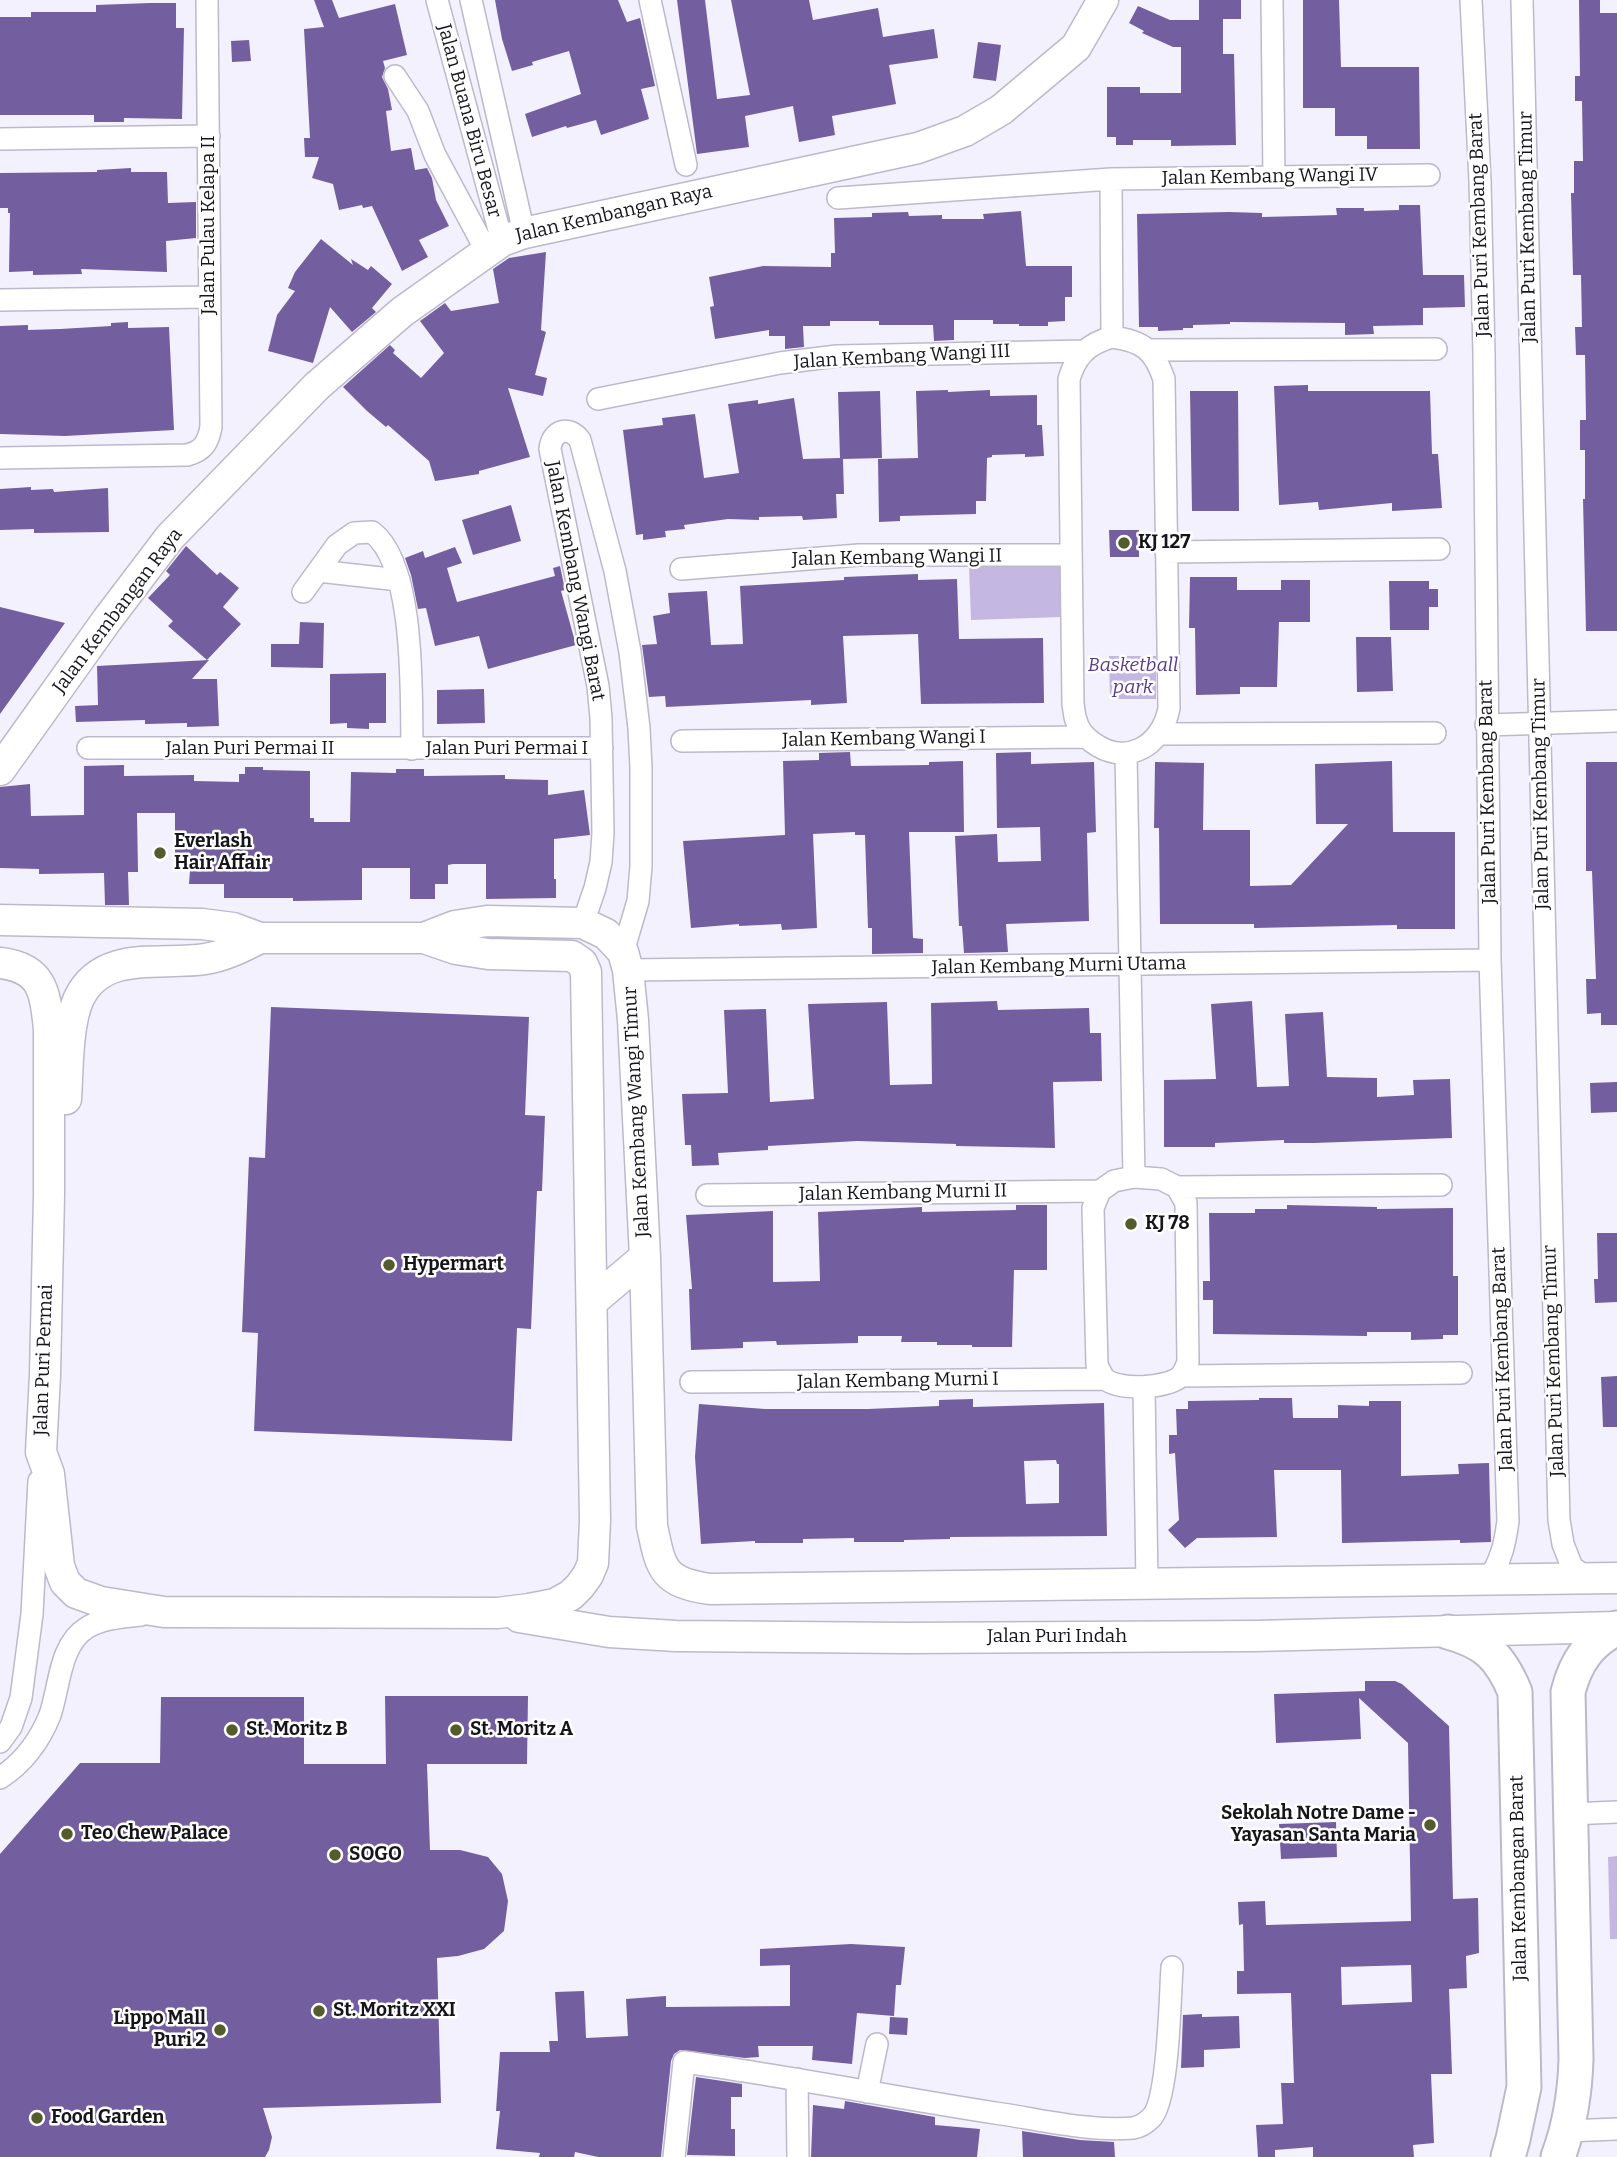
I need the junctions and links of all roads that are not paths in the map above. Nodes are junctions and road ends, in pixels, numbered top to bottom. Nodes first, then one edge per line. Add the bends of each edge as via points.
1 (207, 0) edge
2 (437, 0) edge
3 (471, 0) edge
4 (650, 0) edge
5 (1102, 0) edge
6 (1272, 0) edge
7 (1471, 0) edge
8 (1522, 0) edge
9 (395, 76) dead end
10 (209, 136) junction
11 (0, 139) edge
12 (686, 165) dead end
13 (1429, 175) dead end
14 (1274, 177) junction
15 (1111, 179) junction
16 (838, 198) dead end
17 (504, 242) junction
18 (209, 297) junction
19 (0, 300) edge
20 (1112, 337) junction
21 (1436, 349) dead end
22 (1149, 350) junction
23 (1083, 351) junction
24 (598, 399) dead end
25 (580, 440) joint
26 (0, 457) edge
27 (1439, 549) dead end
28 (1166, 552) junction
29 (1071, 555) junction
30 (681, 569) dead end
31 (318, 571) junction
32 (398, 580) junction
33 (303, 592) dead end
34 (1617, 721) edge
35 (1540, 723) junction
36 (1486, 725) junction
37 (1435, 733) dead end
38 (1160, 734) junction
39 (1085, 737) junction
40 (682, 741) dead end
41 (88, 748) dead end
42 (602, 748) junction
43 (412, 749) junction
44 (1126, 754) junction
45 (0, 769) edge
46 (0, 920) edge
47 (583, 923) junction
48 (260, 938) junction
49 (424, 938) junction
50 (1490, 960) junction
51 (626, 961) junction
52 (0, 964) edge
53 (1130, 966) junction
54 (1134, 1177) junction
55 (1441, 1185) dead end
56 (1177, 1187) junction
57 (1100, 1191) junction
58 (49, 1195) junction
59 (707, 1195) dead end
60 (645, 1257) junction
61 (593, 1301) junction
62 (1461, 1373) dead end
63 (1182, 1376) junction
64 (1105, 1379) junction
65 (691, 1382) dead end
66 (1144, 1387) junction
67 (41, 1452) junction
68 (1587, 1578) junction
69 (1617, 1578) edge
70 (1488, 1580) junction
71 (1147, 1584) junction
72 (164, 1612) junction
73 (499, 1613) junction
74 (1617, 1628) edge
75 (1448, 1632) junction
76 (0, 1742) edge
77 (1568, 1765) junction
78 (1517, 1768) junction
79 (0, 1778) edge
80 (1617, 1812) edge
81 (1569, 1814) junction
82 (1172, 1967) dead end
83 (877, 2044) dead end
84 (797, 2079) junction
85 (1524, 2087) junction
86 (1575, 2088) junction
87 (867, 2092) junction
88 (1609, 2130) edge
89 (1562, 2144) edge
90 (674, 2157) edge
91 (798, 2157) edge
92 (1508, 2157) edge

1 - 10 street, Jalan Pulau Kelapa II
2 - 17 street, Jalan Buana Biru Besar
3 - 17 street, Jalan Buana Biru Besar
4 - 12 street
5 - 17 main road, Jalan Kembangan Raya via 1068,55 1001,110 965,131 918,148
6 - 14 street
7 - 36 street, Jalan Puri Kembang Barat via 1484,354
8 - 35 street, Jalan Puri Kembang Timur
9 - 17 street via 418,111 435,155
10 - 11 street
10 - 18 street, Jalan Pulau Kelapa II
13 - 14 street, Jalan Kembang Wangi IV
14 - 15 street, Jalan Kembang Wangi IV
15 - 16 street, Jalan Kembang Wangi IV
15 - 20 street
17 - 45 main road, Jalan Kembangan Raya via 402,312 317,386 170,537
18 - 19 street
18 - 26 street, Jalan Pulau Kelapa II via 211,427 204,447 187,455
20 - 22 street via 1132,340
20 - 23 street
21 - 22 street
22 - 28 street via 1164,379
23 - 24 street, Jalan Kembang Wangi III via 836,356
23 - 29 street via 1073,363 1069,379
25 - 42 street, Jalan Kembang Wangi Barat via 566,430 551,440 550,449 598,686
25 - 51 street, Jalan Kembang Wangi Timur via 615,570 639,728 641,866
27 - 28 street
28 - 38 street via 1170,708
29 - 30 street, Jalan Kembang Wangi II via 859,555
29 - 39 street via 1073,704
31 - 32 street
31 - 32 street via 337,545 354,533 372,532 384,540
31 - 33 street
32 - 43 street via 409,642
34 - 35 street
35 - 36 street
35 - 68 street, Jalan Puri Kembang Timur via 1545,1105 1559,1520 1572,1567
36 - 50 street, Jalan Puri Kembang Barat
37 - 38 street
38 - 44 street via 1144,748
39 - 40 street, Jalan Kembang Wangi I
39 - 44 street via 1102,750
41 - 43 street, Jalan Puri Permai II
42 - 43 street, Jalan Puri Permai I
42 - 47 street, Jalan Kembang Wangi Barat via 601,862
44 - 53 street
46 - 48 main road via 202,924
47 - 49 main road via 487,920
47 - 51 main road via 606,934
48 - 49 main road
48 - 58 main road via 222,955 149,960 111,967 94,978 79,999 74,1019 59,1170
49 - 61 main road via 456,949 572,956 582,963 586,972
50 - 53 street, Jalan Kembang Murni Utama
50 - 70 street, Jalan Puri Kembang Barat via 1508,1521 1499,1564
51 - 53 street, Jalan Kembang Murni Utama
51 - 60 main road, Jalan Kembang Wangi Timur
52 - 58 main road, Jalan Puri Permai via 15,965 32,974 43,989 49,1029
53 - 54 street
54 - 56 street via 1161,1179
54 - 57 street via 1114,1181
55 - 56 street
56 - 63 street via 1186,1203 1188,1362
57 - 59 street, Jalan Kembang Murni II
57 - 64 street via 1093,1208 1097,1365
58 - 67 main road, Jalan Puri Permai
60 - 61 main road
60 - 71 main road, Jalan Kembang Wangi Timur via 652,1527 659,1560 672,1578 710,1589
61 - 73 main road via 593,1563 580,1586 555,1604
62 - 63 street
63 - 66 street
64 - 65 street, Jalan Kembang Murni I
64 - 66 street, Jalan Kembang Murni I
66 - 71 street
67 - 72 main road, Jalan Puri Permai via 49,1474 59,1566 65,1582 89,1598
67 - 76 street via 23,1687 12,1727
68 - 69 main road
68 - 70 main road
70 - 71 main road
72 - 73 main road, Jalan Puri Permai
72 - 79 street via 102,1621 76,1637 65,1656 40,1737
73 - 75 main road, Jalan Puri Indah via 608,1632 676,1636
74 - 75 main road, Jalan Puri Indah
74 - 77 main road via 1584,1653 1574,1671 1568,1692
75 - 78 main road, Jalan Kembangan Barat via 1471,1638 1491,1651 1506,1670 1514,1692
77 - 78 main road via 1553,1750 1542,1748 1522,1758
77 - 81 main road
78 - 85 main road, Jalan Kembangan Barat
80 - 81 street
81 - 86 main road
82 - 87 street via 1159,2107 1154,2116 1136,2127 1076,2125
83 - 87 street
84 - 87 street
84 - 90 street via 684,2062
84 - 91 street
85 - 86 main road via 1530,2074 1549,2064 1561,2067
85 - 92 main road, Jalan Kembangan Barat
86 - 89 main road
88 - 89 street

